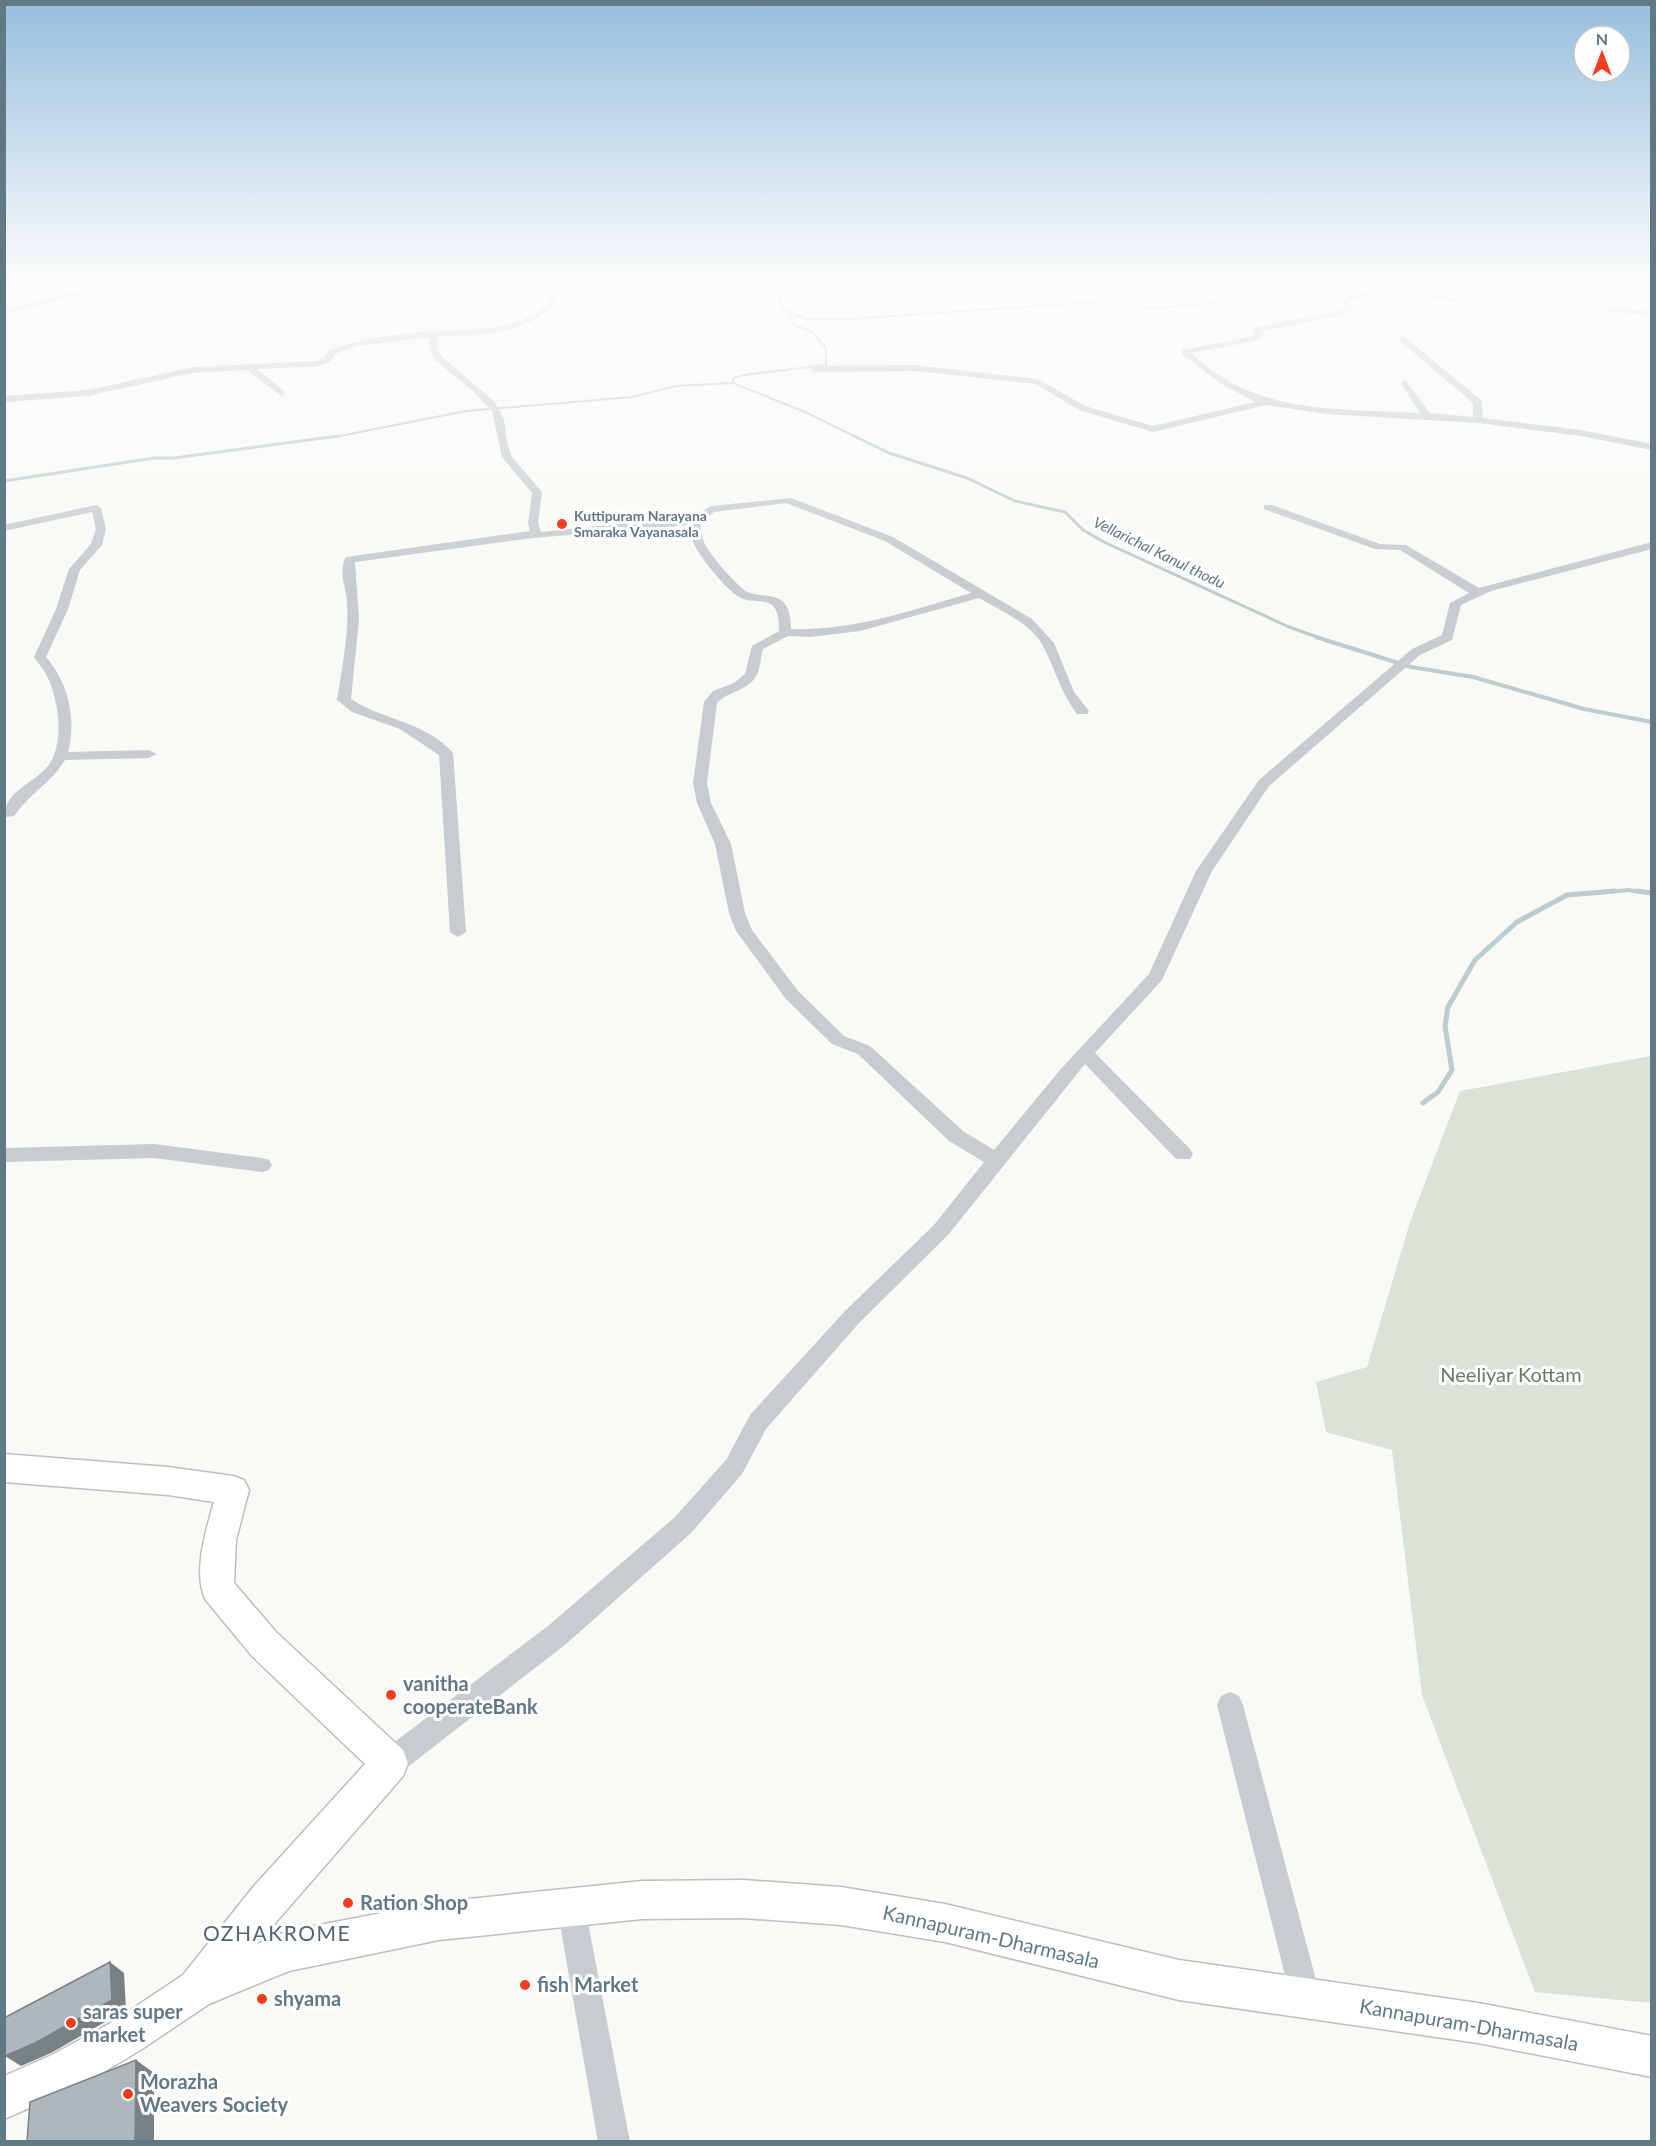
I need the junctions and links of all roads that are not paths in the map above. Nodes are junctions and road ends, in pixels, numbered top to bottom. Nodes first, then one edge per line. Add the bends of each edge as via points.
1 (145, 379) edge
2 (264, 379) edge
3 (464, 379) edge
4 (1013, 379) edge
5 (1221, 379) edge
6 (1451, 379) edge
7 (1405, 383) dead end
8 (281, 393) dead end
9 (4, 399) edge
10 (1265, 402) junction
11 (1427, 416) junction
12 (1478, 420) junction
13 (1652, 447) edge
14 (1268, 507) dead end
15 (694, 522) junction
16 (4, 528) edge
17 (535, 534) junction
18 (1652, 544) edge
19 (983, 593) junction
20 (1478, 593) junction
21 (785, 632) junction
22 (1082, 711) dead end
23 (148, 754) dead end
24 (59, 756) junction
25 (4, 813) edge
26 (458, 932) dead end
27 (1085, 1053) junction
28 (1183, 1154) dead end
29 (4, 1155) edge
30 (262, 1165) dead end
31 (989, 1170) junction
32 (4, 1468) edge
33 (1230, 1705) dead end
34 (390, 1762) junction
35 (571, 1907) junction
36 (195, 1990) junction
37 (1306, 1999) junction
38 (1652, 2057) edge
39 (4, 2098) edge
40 (614, 2142) edge

1 - 9 street via 88,393
2 - 8 street
3 - 17 street via 494,409 509,457 537,492
4 - 10 street via 1038,382 1082,408 1154,429
5 - 10 street
6 - 12 street via 1478,402
7 - 11 street
10 - 11 street via 1337,412
11 - 12 street
12 - 13 street
14 - 20 street via 1380,547 1402,547
15 - 17 street
15 - 19 street via 711,509 796,501 889,539
15 - 21 street via 700,546 741,594 774,599 782,607
16 - 24 street via 96,508 101,529 96,544 75,569 40,657 55,676 63,698 65,737
17 - 26 street via 350,559 347,567 355,632 344,700 357,709 405,726 446,753
18 - 20 street
19 - 21 street via 880,623 807,635
19 - 22 street via 1028,622 1048,643 1068,692
20 - 27 street via 1456,603 1448,637 1416,652 1264,783 1204,871 1156,976
21 - 31 street via 778,639 760,643 754,650 751,675 711,702 700,783 704,803 723,844 737,913 744,931 792,995 838,1040 864,1050 913,1092
23 - 24 street
24 - 25 street via 56,765 15,801 9,813
27 - 28 street
27 - 31 street
29 - 30 street via 154,1151
31 - 34 street via 941,1230 852,1317 758,1422 734,1467 683,1525 557,1635
32 - 34 main road via 233,1490 220,1540 217,1588 264,1644
33 - 37 street
34 - 36 main road via 268,1900
35 - 36 main road, Kannapuram-Dharmasala via 439,1921 288,1952
35 - 37 main road, Kannapuram-Dharmasala via 642,1900 743,1899 841,1906 945,1923 1179,1980
35 - 40 street
36 - 39 main road, Kannapuram-Dharmasala via 67,2070
37 - 38 main road, Kannapuram-Dharmasala via 1478,2023

